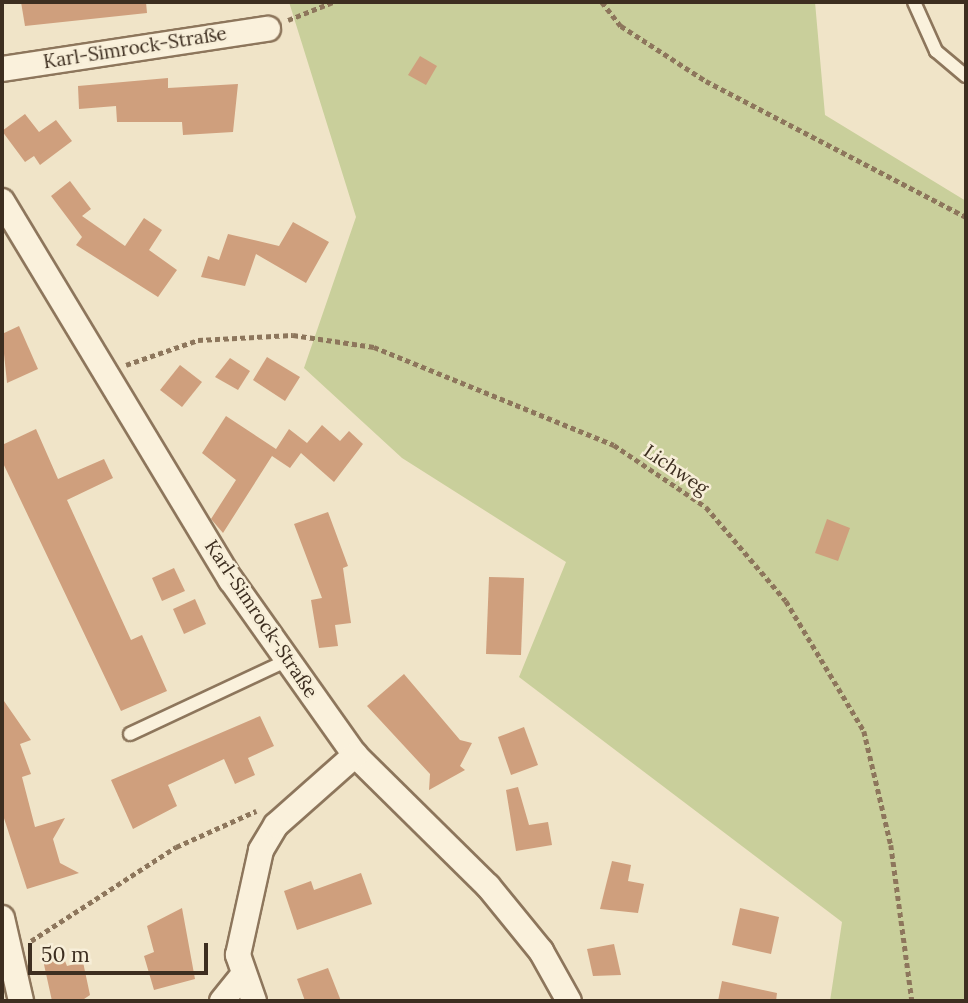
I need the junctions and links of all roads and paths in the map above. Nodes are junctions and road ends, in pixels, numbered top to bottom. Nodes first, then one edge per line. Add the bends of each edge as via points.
1 (333, 2) edge
2 (602, 2) edge
3 (914, 2) edge
4 (268, 29) joint
5 (2, 69) edge
6 (966, 76) edge
7 (2, 201) edge
8 (966, 217) edge
9 (108, 372) junction
10 (288, 660) junction
11 (130, 734) dead end
12 (355, 755) junction
13 (304, 797) junction
14 (2, 918) edge
15 (13, 953) junction
16 (242, 976) junction
17 (22, 1001) edge
18 (222, 1001) edge
19 (254, 1001) edge
20 (569, 1001) edge
21 (912, 1001) edge

1 - 4 path
2 - 8 path via 621,26 706,81
3 - 6 lane via 936,51
4 - 5 street, Karl-Simrock-Straße
7 - 9 street, Karl-Simrock-Straße
9 - 10 street, Karl-Simrock-Straße via 166,476
9 - 21 path, Lichweg via 198,340 293,335 374,347 614,445 706,507 786,601 864,731 891,845
10 - 11 lane
10 - 12 street, Karl-Simrock-Straße
12 - 13 street
12 - 20 street, Karl-Simrock-Straße via 488,886 541,951
13 - 15 path via 271,804 176,847
13 - 16 street via 261,850 245,904 238,955
14 - 15 street
15 - 17 street
16 - 18 street
16 - 19 street

